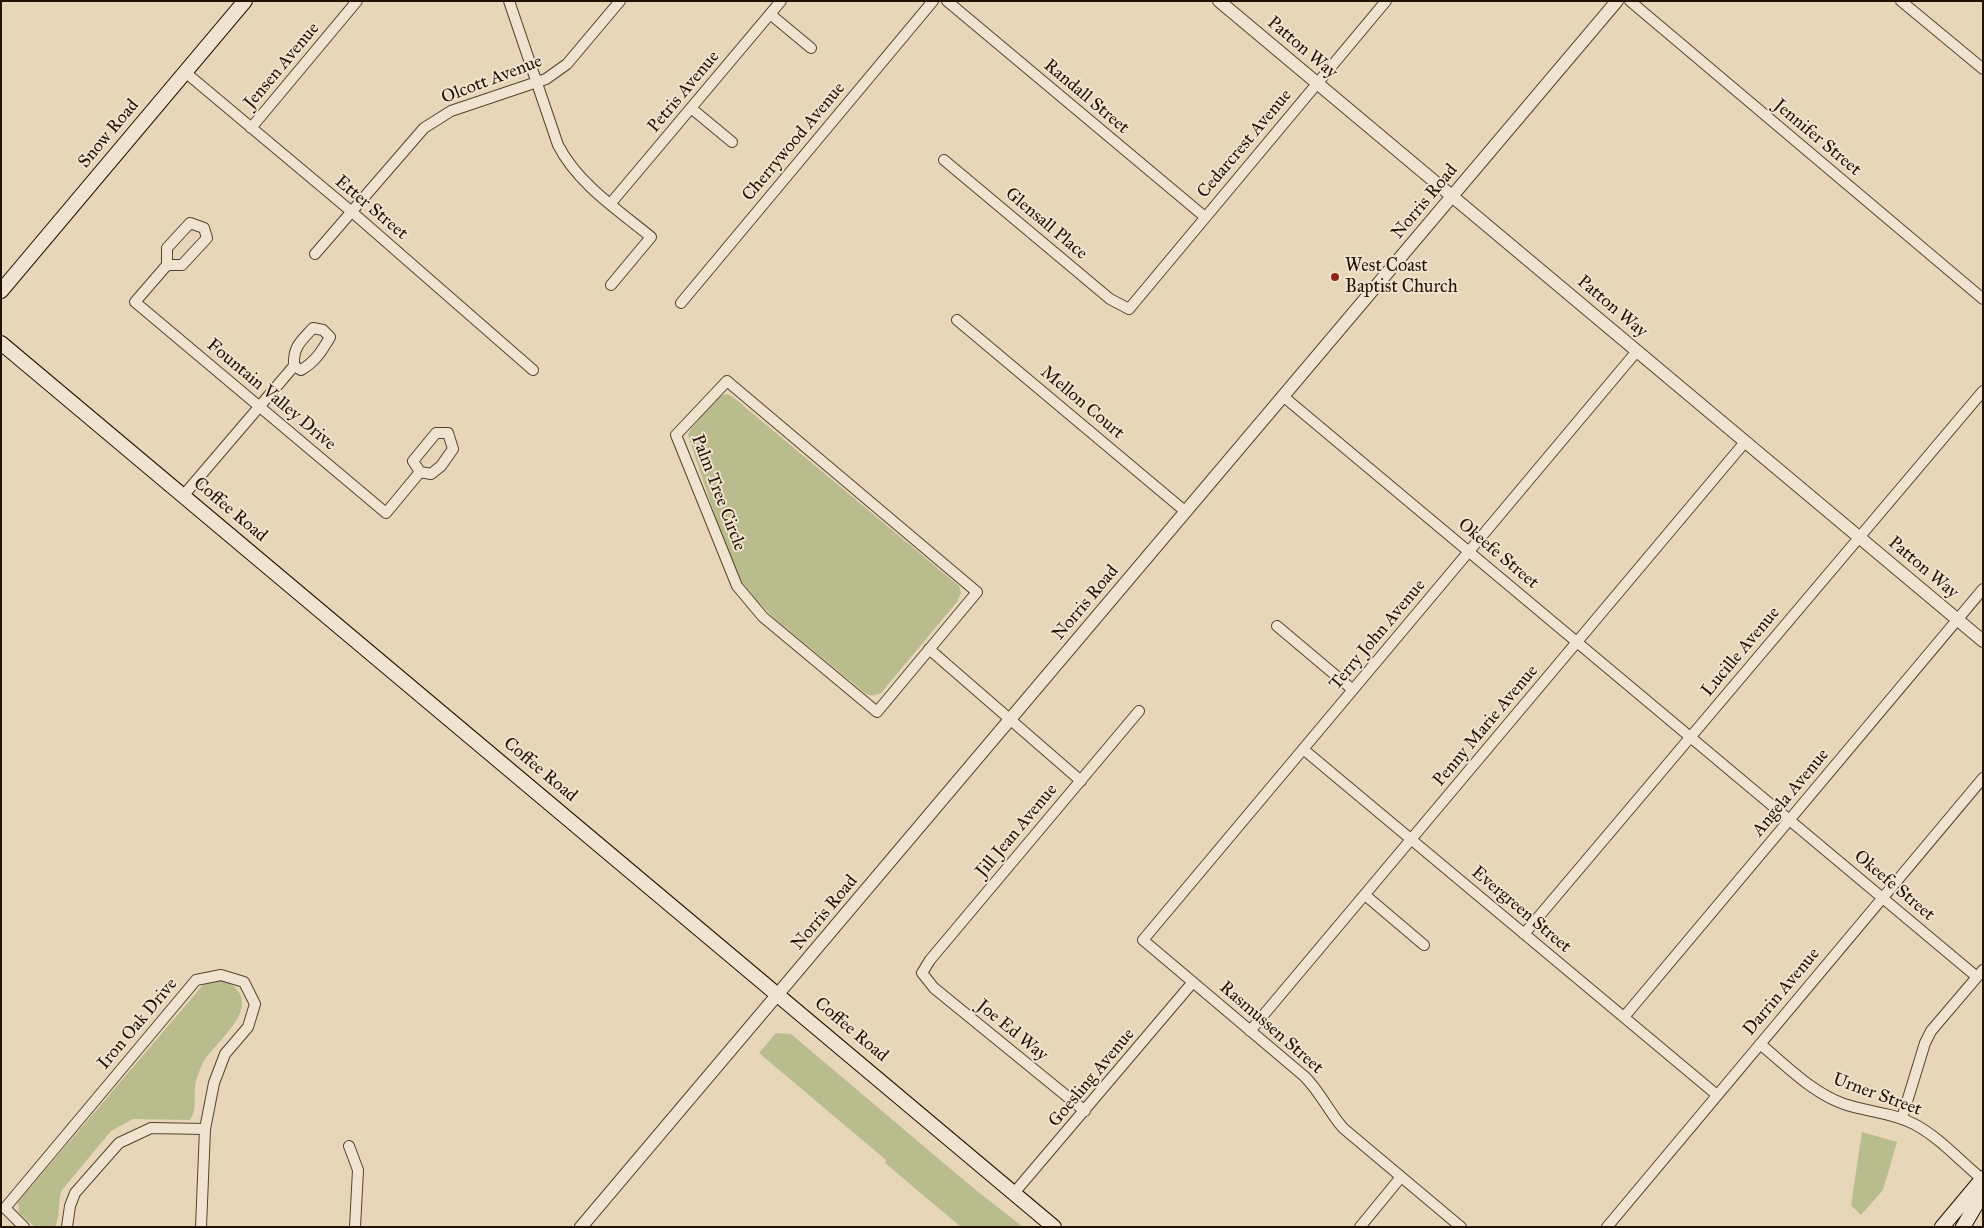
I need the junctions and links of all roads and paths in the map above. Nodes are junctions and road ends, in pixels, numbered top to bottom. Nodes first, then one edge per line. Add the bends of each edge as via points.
1 (245, 1) edge
2 (357, 1) edge
3 (509, 1) edge
4 (620, 1) edge
5 (781, 1) edge
6 (933, 1) edge
7 (946, 1) edge
8 (1219, 1) edge
9 (1386, 1) edge
10 (1617, 1) edge
11 (1630, 1) edge
12 (1902, 1) edge
13 (770, 14) junction
14 (811, 48) dead end
15 (1983, 69) edge
16 (185, 72) junction
17 (537, 83) junction
18 (1317, 83) junction
19 (691, 108) junction
20 (251, 128) junction
21 (732, 142) dead end
22 (944, 160) dead end
23 (1452, 196) junction
24 (611, 203) junction
25 (352, 212) junction
26 (1204, 217) junction
27 (315, 254) dead end
28 (167, 265) junction
29 (611, 285) dead end
30 (1, 291) edge
31 (1983, 299) edge
32 (680, 303) dead end
33 (1129, 309) joint
34 (957, 320) dead end
35 (1, 343) edge
36 (1637, 351) junction
37 (294, 366) dead end
38 (533, 370) dead end
39 (1983, 391) edge
40 (1284, 396) junction
41 (260, 407) junction
42 (1745, 442) junction
43 (420, 472) dead end
44 (183, 496) junction
45 (1186, 512) junction
46 (1859, 537) junction
47 (1469, 552) junction
48 (1983, 589) edge
49 (1957, 619) junction
50 (1277, 626) dead end
51 (1983, 641) edge
52 (1577, 642) junction
53 (929, 649) junction
54 (1353, 690) junction
55 (1139, 711) dead end
56 (1010, 721) junction
57 (1690, 737) junction
58 (1303, 749) junction
59 (1983, 778) edge
60 (1081, 781) junction
61 (1790, 820) junction
62 (1412, 839) junction
63 (1365, 895) junction
64 (1883, 898) junction
65 (1524, 934) junction
66 (1143, 940) joint
67 (1424, 945) dead end
68 (922, 973) joint
69 (1980, 973) edge
70 (1193, 982) junction
71 (779, 994) junction
72 (1624, 1017) junction
73 (1250, 1031) junction
74 (1760, 1044) junction
75 (1717, 1095) junction
76 (1084, 1111) junction
77 (1902, 1118) junction
78 (205, 1129) junction
79 (349, 1146) dead end
80 (1401, 1177) junction
81 (1982, 1184) edge
82 (1014, 1193) junction
83 (1983, 1211) edge
84 (24, 1227) edge
85 (67, 1227) edge
86 (201, 1227) edge
87 (355, 1227) edge
88 (581, 1227) edge
89 (1054, 1227) edge
90 (1360, 1227) edge
91 (1461, 1227) edge
92 (1607, 1227) edge
93 (1942, 1227) edge
94 (1963, 1227) edge
95 (1969, 1227) edge

1 - 16 main road, Snow Road
2 - 20 street, Jensen Avenue
3 - 17 street
4 - 17 street, Olcott Avenue via 567,64
5 - 13 street, Petris Avenue
6 - 32 street, Cherrywood Avenue
7 - 26 street, Randall Street
8 - 18 street, Patton Way
9 - 18 street, Cedarcrest Avenue
10 - 23 street, Norris Road
11 - 31 street, Jennifer Street
12 - 15 street
13 - 14 street
13 - 19 street, Petris Avenue
16 - 20 street, Etter Street
16 - 30 main road, Snow Road
17 - 24 street via 564,157 583,180
17 - 25 street, Olcott Avenue via 436,119 414,137
18 - 23 street, Patton Way
18 - 26 street, Cedarcrest Avenue
19 - 21 street
19 - 24 street, Petris Avenue
20 - 25 street, Etter Street
22 - 33 street, Glensall Place via 1110,299
23 - 36 street, Patton Way
23 - 40 street, Norris Road
24 - 29 street via 651,237
25 - 27 street, Olcott Avenue
25 - 38 street, Etter Street
26 - 33 street, Cedarcrest Avenue
28 - 28 street via 182,265 207,238 204,228 190,222 167,248
28 - 41 street, Fountain Valley Drive via 135,302
34 - 45 street, Mellon Court
35 - 44 main road, Coffee Road
36 - 42 street, Patton Way
36 - 47 street, Terry John Avenue
37 - 41 street
39 - 46 street, Lucille Avenue
40 - 45 street, Norris Road
40 - 47 street, Okeefe Street
41 - 43 street, Fountain Valley Drive via 386,513
41 - 44 street
42 - 46 street, Patton Way
42 - 52 street, Penny Marie Avenue
44 - 71 main road, Coffee Road
45 - 56 street, Norris Road
46 - 49 street, Patton Way
46 - 57 street, Lucille Avenue
47 - 52 street, Okeefe Street
47 - 54 street, Terry John Avenue
48 - 49 street, Angela Avenue
49 - 51 street, Patton Way
49 - 61 street, Angela Avenue
50 - 54 street
52 - 57 street, Okeefe Street
52 - 62 street, Penny Marie Avenue
53 - 53 street, Palm Tree Circle via 878,712 763,617 743,594 723,554 676,435 727,381 977,592
53 - 56 street
54 - 58 street, Terry John Avenue
55 - 60 street, Jill Jean Avenue
56 - 60 street
56 - 71 street, Norris Road
57 - 61 street, Okeefe Street
57 - 65 street, Lucille Avenue
58 - 62 street, Evergreen Street
58 - 66 street, Terry John Avenue
59 - 64 street, Darrin Avenue
60 - 68 street, Jill Jean Avenue
61 - 64 street, Okeefe Street
61 - 72 street, Angela Avenue
62 - 63 street, Penny Marie Avenue
62 - 65 street, Evergreen Street
63 - 67 street
63 - 73 street, Penny Marie Avenue
64 - 69 street, Okeefe Street
64 - 74 street, Darrin Avenue
65 - 72 street, Evergreen Street
66 - 70 street, Rasmussen Street
68 - 76 street, Joe Ed Way via 934,988
69 - 77 street via 1931,1031 1924,1044
70 - 73 street, Rasmussen Street
70 - 76 street, Goesling Avenue
71 - 82 main road, Coffee Road
71 - 88 street, Norris Road
72 - 75 street, Evergreen Street
73 - 80 street, Rasmussen Street via 1314,1085 1343,1128
74 - 75 street, Darrin Avenue
74 - 77 street, Urner Street via 1828,1097 1857,1108
75 - 92 street, Darrin Avenue
76 - 82 street, Goesling Avenue
77 - 81 street, Urner Street via 1928,1133
78 - 84 street, Iron Oak Drive via 214,1083 225,1054 248,1027 256,1004 244,982 221,975 196,980 5,1208
78 - 85 street via 151,1128 119,1142 75,1193
78 - 86 street, Iron Oak Drive
79 - 87 street via 358,1170
80 - 90 street
80 - 91 street, Rasmussen Street
81 - 93 main road
81 - 94 main road
82 - 89 main road, Coffee Road
83 - 95 main road

